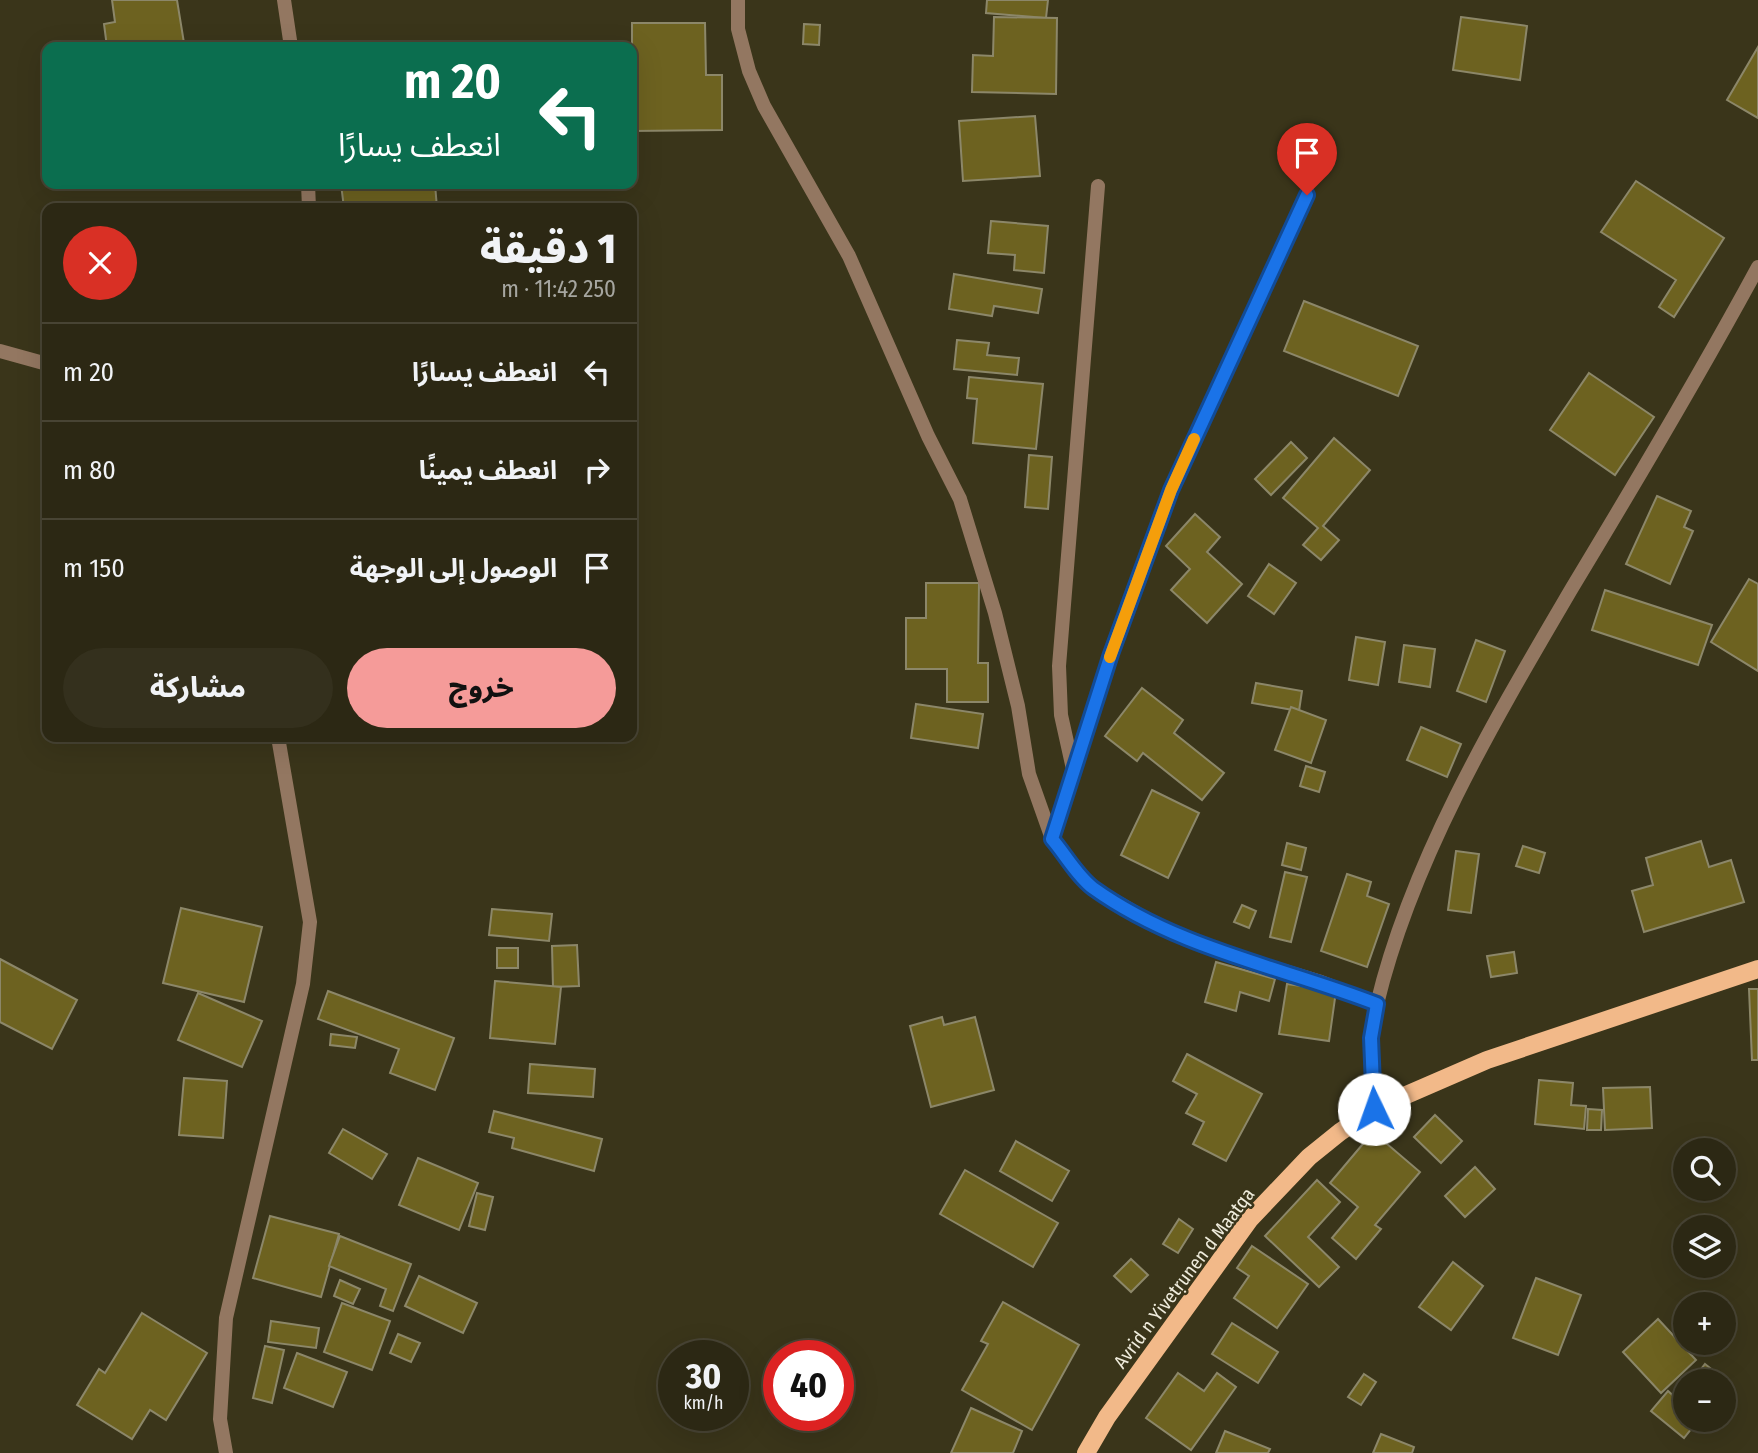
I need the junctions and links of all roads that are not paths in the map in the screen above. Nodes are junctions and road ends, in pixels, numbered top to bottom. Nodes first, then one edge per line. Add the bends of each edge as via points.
1 (284, 0) edge
2 (738, 0) edge
3 (290, 42) edge
4 (1098, 186) dead end
5 (1307, 195) dead end
6 (1758, 267) edge
7 (0, 351) edge
8 (42, 363) edge
9 (279, 742) edge
10 (1073, 769) junction
11 (1052, 839) junction
12 (1758, 969) edge
13 (1377, 1004) junction
14 (1374, 1109) junction
15 (226, 1453) edge
16 (1086, 1453) edge

1 - 3 street
2 - 11 street via 738,29 764,106 849,256 960,499 995,613 1029,774
4 - 10 street via 1059,666 1060,715
5 - 10 street via 1171,490
6 - 13 street via 1492,725 1408,906
7 - 8 street
9 - 15 street via 310,922 303,984 226,1318 220,1419
10 - 11 street
11 - 13 street via 1091,887 1164,929
12 - 14 main road, Avrid n Yivetṛunen d Maatqa via 1487,1060
13 - 14 street via 1371,1038
14 - 16 main road, Avrid n Yivetṛunen d Maatqa via 1309,1157 1250,1219

